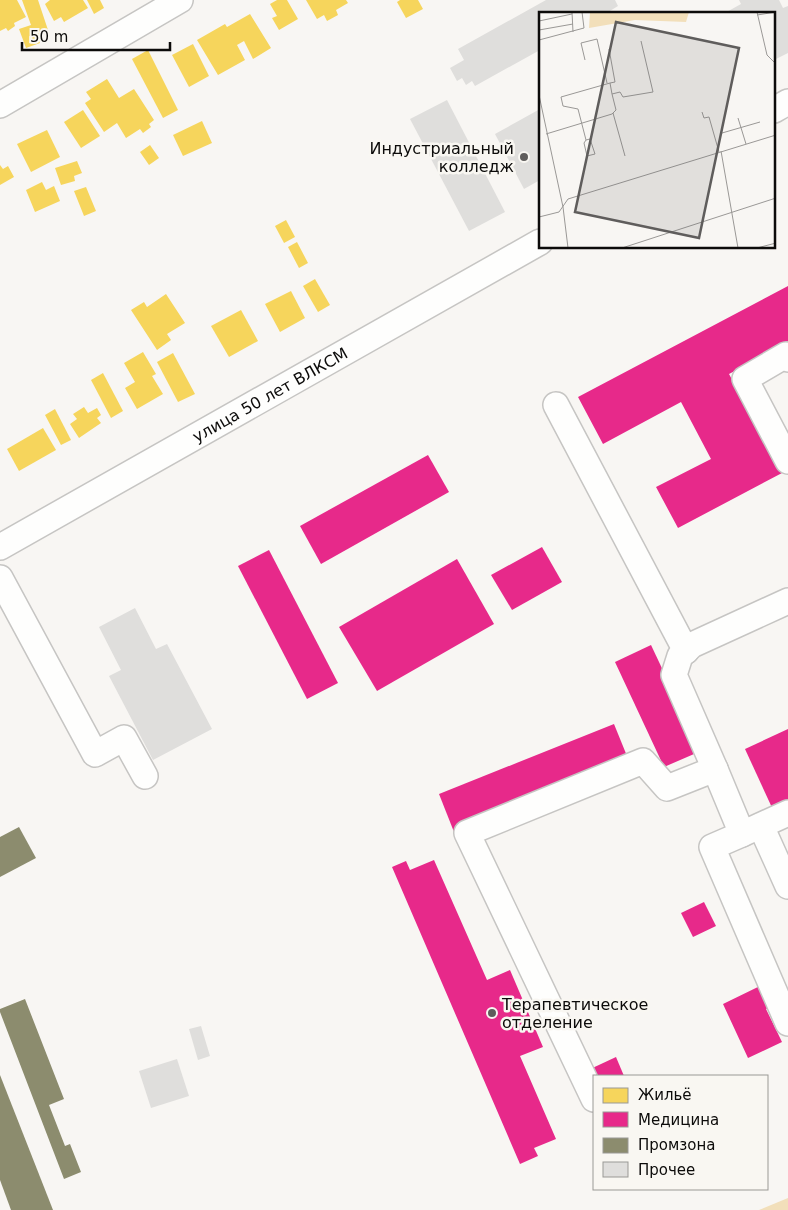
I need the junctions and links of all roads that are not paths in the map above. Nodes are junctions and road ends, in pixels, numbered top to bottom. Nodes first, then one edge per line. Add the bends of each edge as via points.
1 (180, 0) edge
2 (788, 102) edge
3 (0, 105) edge
4 (776, 109) edge
5 (539, 243) edge
6 (788, 359) edge
7 (556, 405) dead end
8 (788, 461) edge
9 (0, 547) edge
10 (0, 578) edge
11 (788, 601) edge
12 (686, 651) junction
13 (716, 769) junction
14 (145, 776) dead end
15 (788, 813) edge
16 (751, 830) junction
17 (788, 886) edge
18 (788, 1023) edge
19 (593, 1097) edge

1 - 3 street
2 - 4 street
5 - 9 street, улица 50 лет ВЛКСМ
6 - 8 street via 786,355 745,379
7 - 12 street
10 - 14 street via 95,754 124,738
11 - 12 street via 692,645
12 - 13 street via 680,656 674,675
13 - 16 street
13 - 19 street via 667,788 643,761 468,833
15 - 16 street
16 - 17 street
16 - 18 street via 712,847

